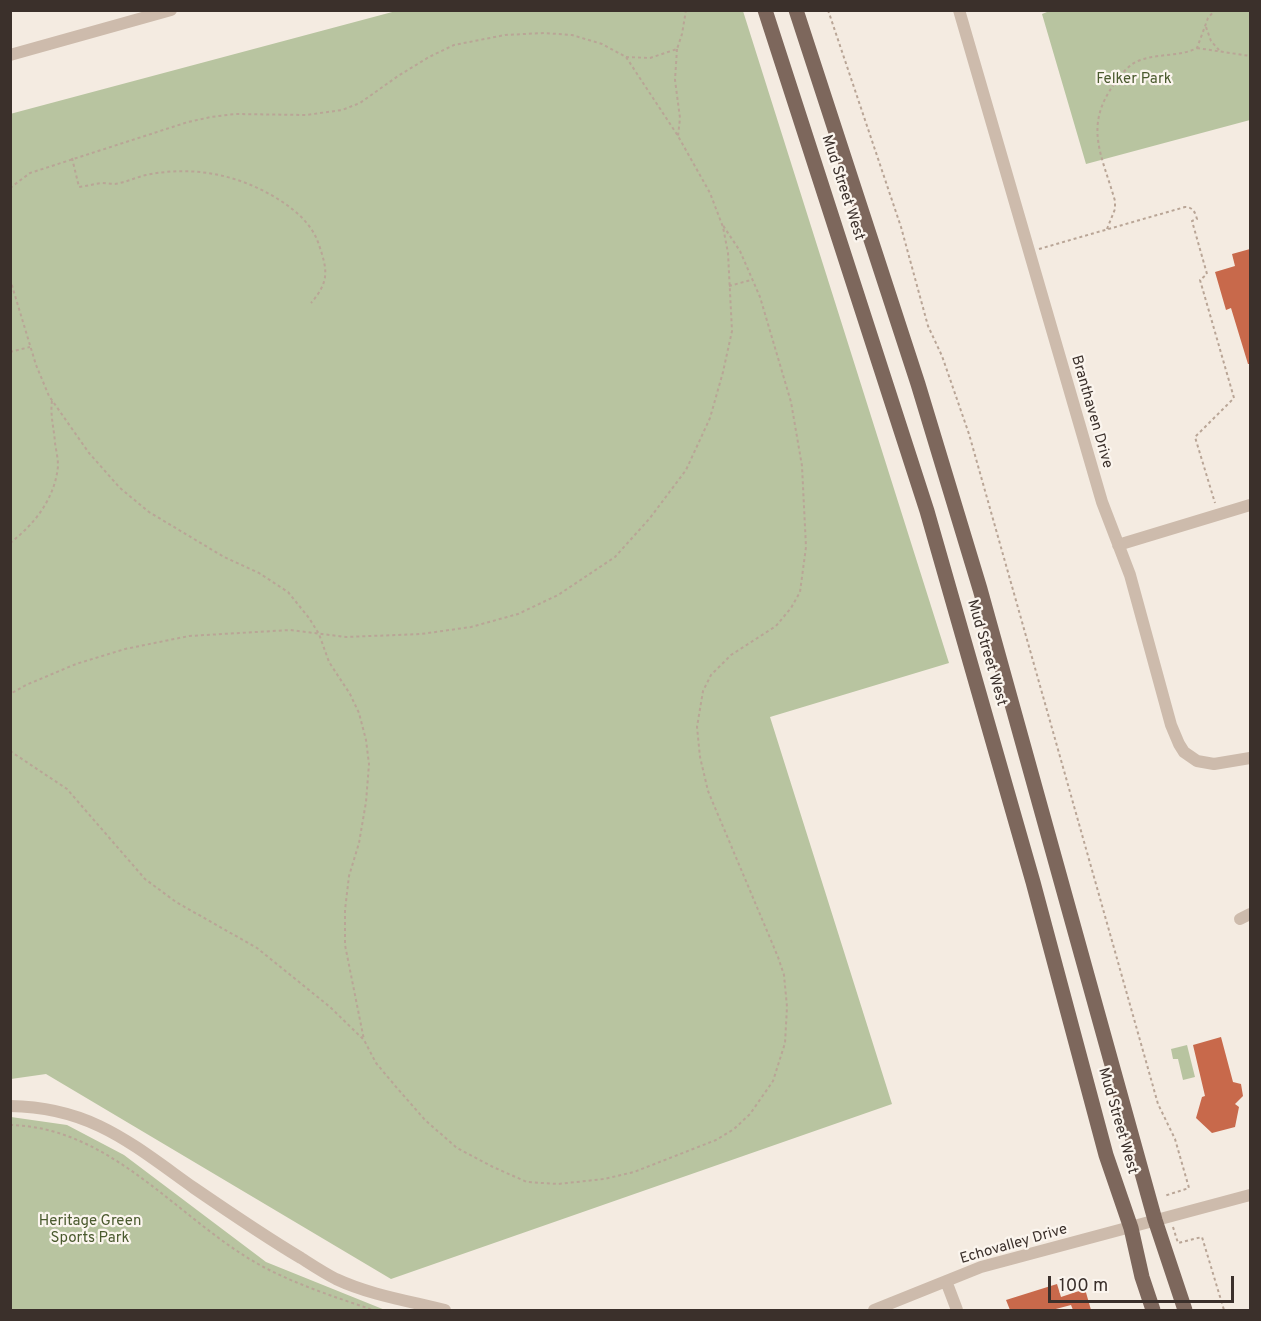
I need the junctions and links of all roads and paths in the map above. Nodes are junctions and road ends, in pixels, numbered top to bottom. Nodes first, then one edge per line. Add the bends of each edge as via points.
1 (171, 10) edge
2 (686, 10) edge
3 (765, 10) edge
4 (796, 10) edge
5 (828, 10) edge
6 (958, 10) edge
7 (1215, 10) edge
8 (1206, 25) junction
9 (1197, 48) junction
10 (677, 49) junction
11 (1222, 52) junction
12 (10, 55) edge
13 (1251, 56) edge
14 (626, 57) junction
15 (678, 136) junction
16 (72, 158) junction
17 (10, 188) edge
18 (722, 224) junction
19 (1107, 229) junction
20 (1029, 251) junction
21 (10, 279) edge
22 (751, 280) junction
23 (729, 286) junction
24 (311, 303) dead end
25 (30, 347) junction
26 (10, 352) edge
27 (52, 400) junction
28 (1251, 505) edge
29 (1218, 514) junction
30 (10, 543) edge
31 (1118, 545) junction
32 (319, 634) junction
33 (10, 694) edge
34 (10, 751) edge
35 (1251, 758) edge
36 (364, 1040) junction
37 (10, 1107) edge
38 (10, 1125) edge
39 (1251, 1195) edge
40 (1162, 1218) junction
41 (1131, 1228) junction
42 (946, 1281) junction
43 (373, 1311) edge
44 (445, 1311) edge
45 (874, 1311) edge
46 (957, 1311) edge
47 (1154, 1311) edge
48 (1185, 1311) edge
49 (1224, 1311) edge

1 - 12 street
2 - 10 path
3 - 41 main road, Mud Street West via 927,511 1106,1155
4 - 40 main road, Mud Street West via 981,589
5 - 40 path via 901,227 928,326 969,434 1158,1104 1178,1149 1189,1188 1163,1194
6 - 20 street, Branthaven Drive
7 - 8 path
8 - 9 path
8 - 11 path via 1211,41
9 - 11 path
9 - 19 path via 1138,61 1124,71 1099,112 1096,130 1115,201
10 - 14 path via 650,58
10 - 15 path
11 - 13 path
14 - 15 path
14 - 16 path via 572,35 505,35 454,45 342,110 306,115 211,117
15 - 18 path via 710,193
16 - 17 path via 30,173
16 - 24 path via 79,187 118,184 146,175 213,172 267,192 294,210 318,242 327,269 322,290
18 - 22 path via 740,250
18 - 23 path
19 - 20 path
19 - 29 path via 1185,207 1195,211 1197,219 1192,221 1207,274 1200,280 1234,398 1196,436
20 - 31 street, Branthaven Drive
21 - 25 path
22 - 23 path
22 - 36 path via 760,297 791,402 802,466 806,547 800,592 791,608 776,626 731,655 711,675 703,691 697,728 708,791 784,975 788,1007 785,1042 773,1081 734,1129 678,1156 604,1179 558,1184 527,1182 457,1148 397,1088 376,1063
23 - 32 path via 732,330 710,418 686,470 615,557 558,595 518,614 471,627 421,634
25 - 26 path
25 - 27 path
27 - 30 path via 58,466 51,493 42,512
27 - 32 path via 120,488 182,533 288,592
28 - 29 street
29 - 31 street
31 - 35 street, Branthaven Drive via 1179,744 1197,761 1214,764
32 - 33 path via 290,630 189,636 76,664
32 - 36 path via 329,662 359,713 369,764 366,802 345,910 345,945
34 - 36 path via 68,789 145,879 176,902 257,948
37 - 44 street via 68,1113 102,1126 336,1279
38 - 43 path via 60,1132 105,1155 259,1265
39 - 40 street, Echovalley Drive
40 - 41 street, Echovalley Drive
40 - 48 main road, Mud Street West
40 - 49 path via 1178,1243 1202,1237
41 - 42 street, Echovalley Drive via 981,1267
41 - 47 main road, Mud Street West
42 - 45 street, Echovalley Drive
42 - 46 street

